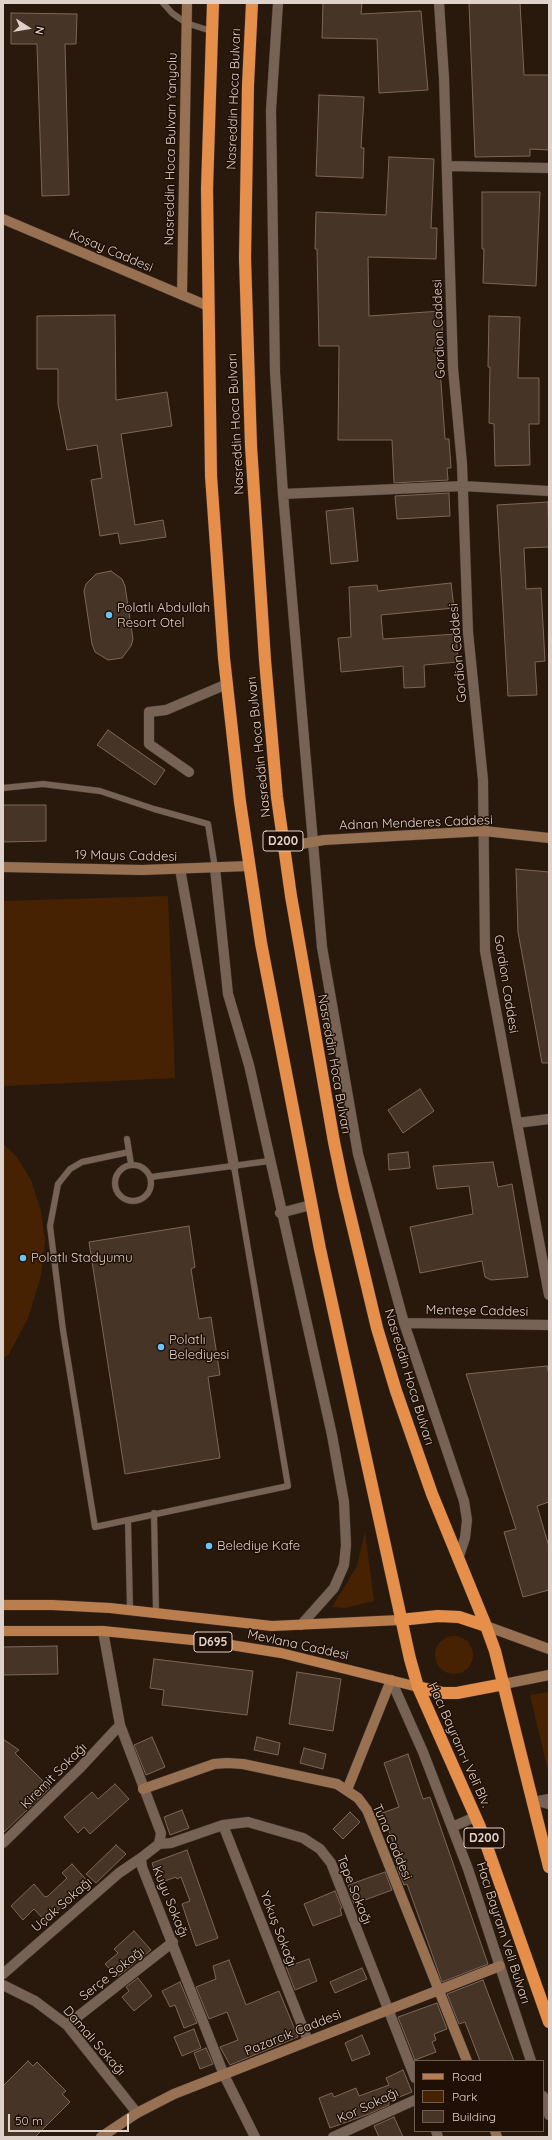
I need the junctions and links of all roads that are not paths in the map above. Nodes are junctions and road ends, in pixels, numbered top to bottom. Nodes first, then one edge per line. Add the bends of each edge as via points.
1 (163, 3) edge
2 (187, 3) edge
3 (213, 3) edge
4 (252, 3) edge
5 (278, 3) edge
6 (439, 3) edge
7 (186, 23) junction
8 (211, 31) junction
9 (447, 166) junction
10 (549, 168) edge
11 (3, 219) edge
12 (182, 295) junction
13 (208, 306) junction
14 (463, 486) junction
15 (549, 491) edge
16 (283, 494) junction
17 (227, 684) junction
18 (189, 772) dead end
19 (3, 788) edge
20 (484, 831) junction
21 (549, 838) edge
22 (312, 841) junction
23 (284, 847) junction
24 (249, 866) junction
25 (3, 867) edge
26 (215, 868) junction
27 (180, 870) junction
28 (549, 1119) edge
29 (517, 1123) junction
30 (127, 1139) dead end
31 (129, 1152) junction
32 (269, 1161) junction
33 (131, 1164) junction
34 (234, 1166) junction
35 (151, 1177) junction
36 (311, 1205) junction
37 (280, 1213) junction
38 (549, 1295) edge
39 (404, 1322) junction
40 (549, 1324) edge
41 (154, 1514) junction
42 (128, 1520) junction
43 (458, 1559) junction
44 (3, 1605) edge
45 (130, 1610) junction
46 (156, 1612) junction
47 (400, 1620) junction
48 (301, 1625) junction
49 (486, 1626) junction
50 (3, 1631) edge
51 (103, 1631) junction
52 (549, 1649) edge
53 (410, 1659) joint
54 (549, 1675) edge
55 (391, 1680) junction
56 (504, 1684) junction
57 (418, 1687) junction
58 (120, 1725) junction
59 (144, 1789) junction
60 (347, 1790) junction
61 (549, 1799) edge
62 (533, 1802) junction
63 (549, 1806) edge
64 (475, 1817) junction
65 (223, 1825) junction
66 (452, 1827) junction
67 (3, 1843) edge
68 (159, 1844) junction
69 (141, 1858) junction
70 (549, 1867) edge
71 (173, 1942) junction
72 (500, 1966) junction
73 (3, 1974) edge
74 (3, 1986) edge
75 (438, 1989) junction
76 (387, 2009) junction
77 (549, 2022) edge
78 (67, 2026) junction
79 (308, 2042) junction
80 (467, 2060) edge
81 (531, 2060) edge
82 (224, 2075) junction
83 (414, 2076) edge
84 (544, 2099) edge
85 (414, 2100) edge
86 (137, 2113) junction
87 (549, 2115) edge
88 (100, 2137) edge
89 (255, 2137) edge
90 (333, 2137) edge

1 - 7 lane
2 - 7 street, Nasreddin Hoca Bulvarı Yanyolu
3 - 8 highway, Nasreddin Hoca Bulvarı / D200
4 - 23 highway, Nasreddin Hoca Bulvarı / D200 via 246,160 246,336 265,660
5 - 16 street via 270,110 275,372
6 - 9 street, Gordion Caddesi
7 - 8 lane
7 - 12 street, Nasreddin Hoca Bulvarı Yanyolu
8 - 13 highway, Nasreddin Hoca Bulvarı / D200 via 207,189
9 - 10 street
9 - 14 street, Gordion Caddesi via 453,368
11 - 12 street, Koşay Caddesi
12 - 13 street, Koşay Caddesi
13 - 17 highway, Nasreddin Hoca Bulvarı / D200 via 211,476
14 - 15 street
14 - 16 street
14 - 20 street, Gordion Caddesi via 468,632 483,780
16 - 22 street
17 - 18 street via 166,710 150,712 149,744
17 - 24 highway, Nasreddin Hoca Bulvarı / D200
19 - 26 lane via 43,784 100,790 208,824
20 - 21 street, Adnan Menderes Caddesi
20 - 22 street, Adnan Menderes Caddesi
20 - 29 street, Gordion Caddesi via 485,951
22 - 23 street, Adnan Menderes Caddesi
22 - 39 street via 322,947 358,1154
23 - 43 highway, Nasreddin Hoca Bulvarı / D200 via 322,1082 358,1250 396,1391
24 - 26 street, 19 Mayıs Caddesi
24 - 36 highway, Nasreddin Hoca Bulvarı / D200 via 270,999
25 - 27 street, 19 Mayıs Caddesi
26 - 27 street, 19 Mayıs Caddesi
26 - 32 street via 228,994 249,1065
27 - 34 street
28 - 29 street
29 - 38 street, Gordion Caddesi
30 - 31 lane
31 - 33 lane
31 - 42 lane via 82,1162 70,1169 58,1184 50,1226 95,1527
32 - 34 lane
32 - 37 street
33 - 35 lane via 143,1167
33 - 35 lane via 120,1169 115,1180 117,1192 126,1200 138,1200 148,1194 152,1183
34 - 35 lane
34 - 41 lane via 288,1486
36 - 37 street
36 - 47 highway, Nasreddin Hoca Bulvarı / D200
37 - 48 street via 328,1420 344,1502 344,1565 334,1588
39 - 40 street, Menteşe Caddesi
39 - 43 street via 464,1501 467,1520 465,1538
41 - 42 lane
41 - 46 lane
42 - 45 lane
43 - 49 highway, Nasreddin Hoca Bulvarı / D200
44 - 45 main road, Mevlana Caddesi / D695 via 52,1604
45 - 46 main road, Mevlana Caddesi / D695
46 - 48 main road, Mevlana Caddesi / D695 via 257,1624
47 - 48 main road, Mevlana Caddesi / D695
47 - 49 highway via 438,1616 460,1617
47 - 53 highway, Nasreddin Hoca Bulvarı / D200
49 - 52 street
49 - 56 highway, Nasreddin Hoca Bulvarı / D200
50 - 51 main road, Mevlana Caddesi / D695
51 - 55 main road, Mevlana Caddesi / D695 via 212,1642 281,1653
51 - 58 street
53 - 57 highway, Hacı Bayram-ı Velî Blv. / D200
54 - 56 street
55 - 57 main road, Mevlana Caddesi / D695
55 - 60 street
55 - 66 street, Hacı Bayram Veli Bulvarı
56 - 57 highway via 457,1693 443,1693
56 - 62 highway, D200
57 - 64 highway, Hacı Bayram-ı Velî Blv. / D200
58 - 59 street
58 - 67 street, Kiremit Sokağı
59 - 60 street, Tuna Caddesi via 214,1764 227,1763 243,1764 337,1784
59 - 68 street via 161,1833
60 - 75 street, Tuna Caddesi via 358,1798 367,1810
61 - 62 street
62 - 63 lane
62 - 70 highway, D200
64 - 66 street
64 - 77 highway, Hacı Bayram-ı Velî Blv. / D200
65 - 68 street, Tepe Sokağı via 172,1843
65 - 76 street, Tepe Sokağı via 258,1824 303,1838 320,1848 331,1864
65 - 79 street, Yokuş Sokağı
66 - 72 street, Hacı Bayram Veli Bulvarı
68 - 69 street, Kuyu Sokağı
69 - 71 street, Kuyu Sokağı via 142,1867
69 - 73 street, Uçak Sokağı via 119,1873
71 - 78 street, Serçe Sokağı
71 - 82 street, Kuyu Sokağı
72 - 75 street, Pazarcık Caddesi
72 - 81 street, Hacı Bayram Veli Bulvarı
74 - 78 street, Damalı Sokağı via 35,2000
75 - 76 street, Pazarcık Caddesi
75 - 80 street, Tuna Caddesi
76 - 79 street, Pazarcık Caddesi
76 - 83 street, Tepe Sokağı
78 - 86 street, Damalı Sokağı
79 - 82 street, Pazarcık Caddesi
82 - 86 street, Pazarcık Caddesi via 174,2094
82 - 89 street, Kuyu Sokağı
84 - 87 street
85 - 90 street, Kor Sokağı
86 - 88 street, Pazarcık Caddesi

